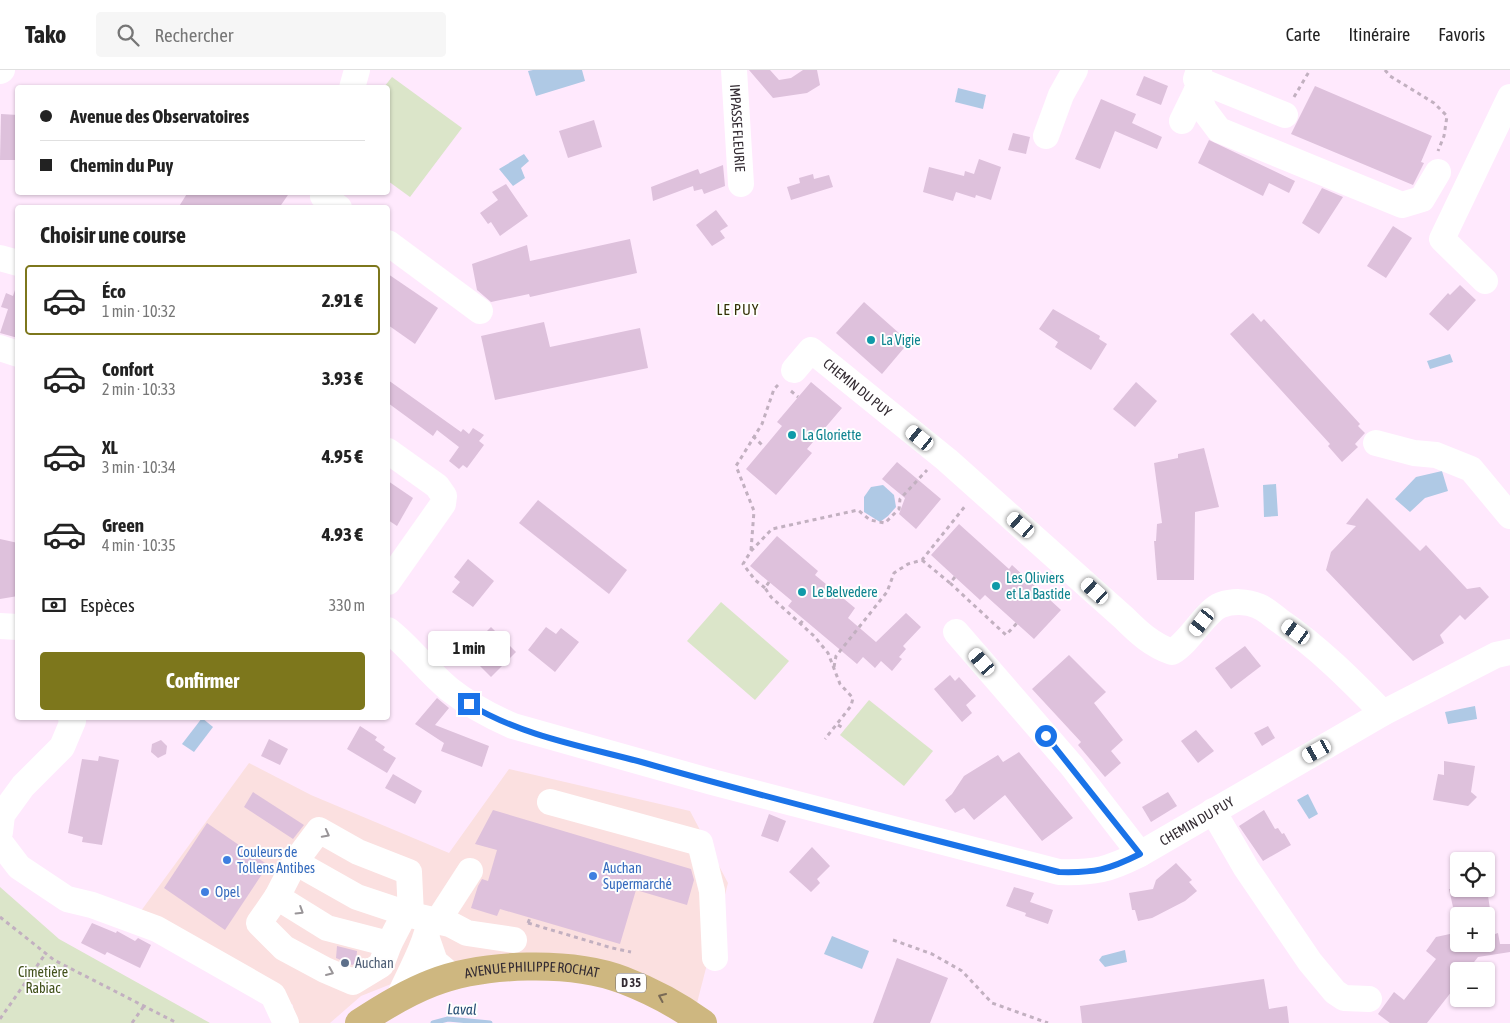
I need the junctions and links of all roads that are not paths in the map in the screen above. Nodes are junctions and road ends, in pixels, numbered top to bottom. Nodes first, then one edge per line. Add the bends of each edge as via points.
1 (357, 70) edge
2 (734, 70) edge
3 (1075, 70) edge
4 (1203, 79) edge
5 (353, 85) edge
6 (1510, 97) edge
7 (1285, 115) road end
8 (1182, 121) dead end
9 (1046, 136) dead end
10 (1438, 172) road end
11 (741, 184) dead end
12 (323, 195) edge
13 (335, 205) edge
14 (390, 244) edge
15 (0, 258) edge
16 (15, 262) edge
17 (1484, 281) dead end
18 (480, 311) dead end
19 (0, 348) edge
20 (15, 353) edge
21 (794, 370) road end
22 (1376, 443) dead end
23 (390, 452) edge
24 (1510, 516) edge
25 (390, 579) edge
26 (0, 626) edge
27 (15, 627) edge
28 (390, 632) edge
29 (956, 632) dead end
30 (1510, 652) edge
31 (1384, 713) junction
32 (72, 720) edge
33 (550, 802) dead end
34 (1213, 811) junction
35 (0, 832) edge
36 (0, 842) edge
37 (1140, 854) junction
38 (295, 862) junction
39 (470, 871) dead end
40 (277, 897) junction
41 (422, 922) junction
42 (520, 928) road end
43 (389, 944) junction
44 (715, 958) dead end
45 (453, 977) junction
46 (399, 997) junction
47 (1369, 998) dead end
48 (286, 1023) edge
49 (359, 1023) edge
50 (703, 1023) edge

1 - 5 street
2 - 11 street, IMPASSE FLEURIE
3 - 9 street via 1061,95
4 - 7 street
4 - 8 street
4 - 10 street via 1204,110 1219,130 1402,205 1422,199
6 - 17 street via 1442,240
12 - 13 street
14 - 18 street
15 - 16 street
19 - 20 street
21 - 31 street, CHEMIN DU PUY via 811,350 947,460 1142,637 1158,647 1172,652 1182,646 1209,612 1220,605 1240,602 1258,606 1333,663
22 - 24 street via 1436,455 1471,469
23 - 25 street via 437,486 444,496 443,504
26 - 27 street
28 - 37 street, CHEMIN DU PUY via 448,688 488,716 513,726 712,782 1059,872 1087,873 1112,868
29 - 37 street via 1072,766
30 - 31 street, CHEMIN DU PUY via 1496,655
31 - 34 street, CHEMIN DU PUY
32 - 35 street via 62,747 23,786 2,814
33 - 44 street via 700,843 712,891
34 - 37 street, CHEMIN DU PUY
34 - 47 street via 1246,868 1310,962 1335,992 1344,998
36 - 48 street via 19,867 67,899 157,929 273,995
38 - 40 street
38 - 41 street via 357,897
38 -> 41 street via 319,830 358,852 409,872
39 - 41 street
40 -> 43 street via 327,928
40 -> 43 street via 259,923 284,948 337,946 372,954
41 - 42 street via 450,924 466,934
41 - 43 street
41 - 45 street via 435,962
41 - 46 street via 412,965
45 - 46 main road, AVENUE PHILIPPE ROCHAT / D 35
50 -> 45 main road, AVENUE PHILIPPE ROCHAT / D 35 via 674,1002 622,979 587,971 509,968
46 - 49 main road, AVENUE PHILIPPE ROCHAT / D 35

